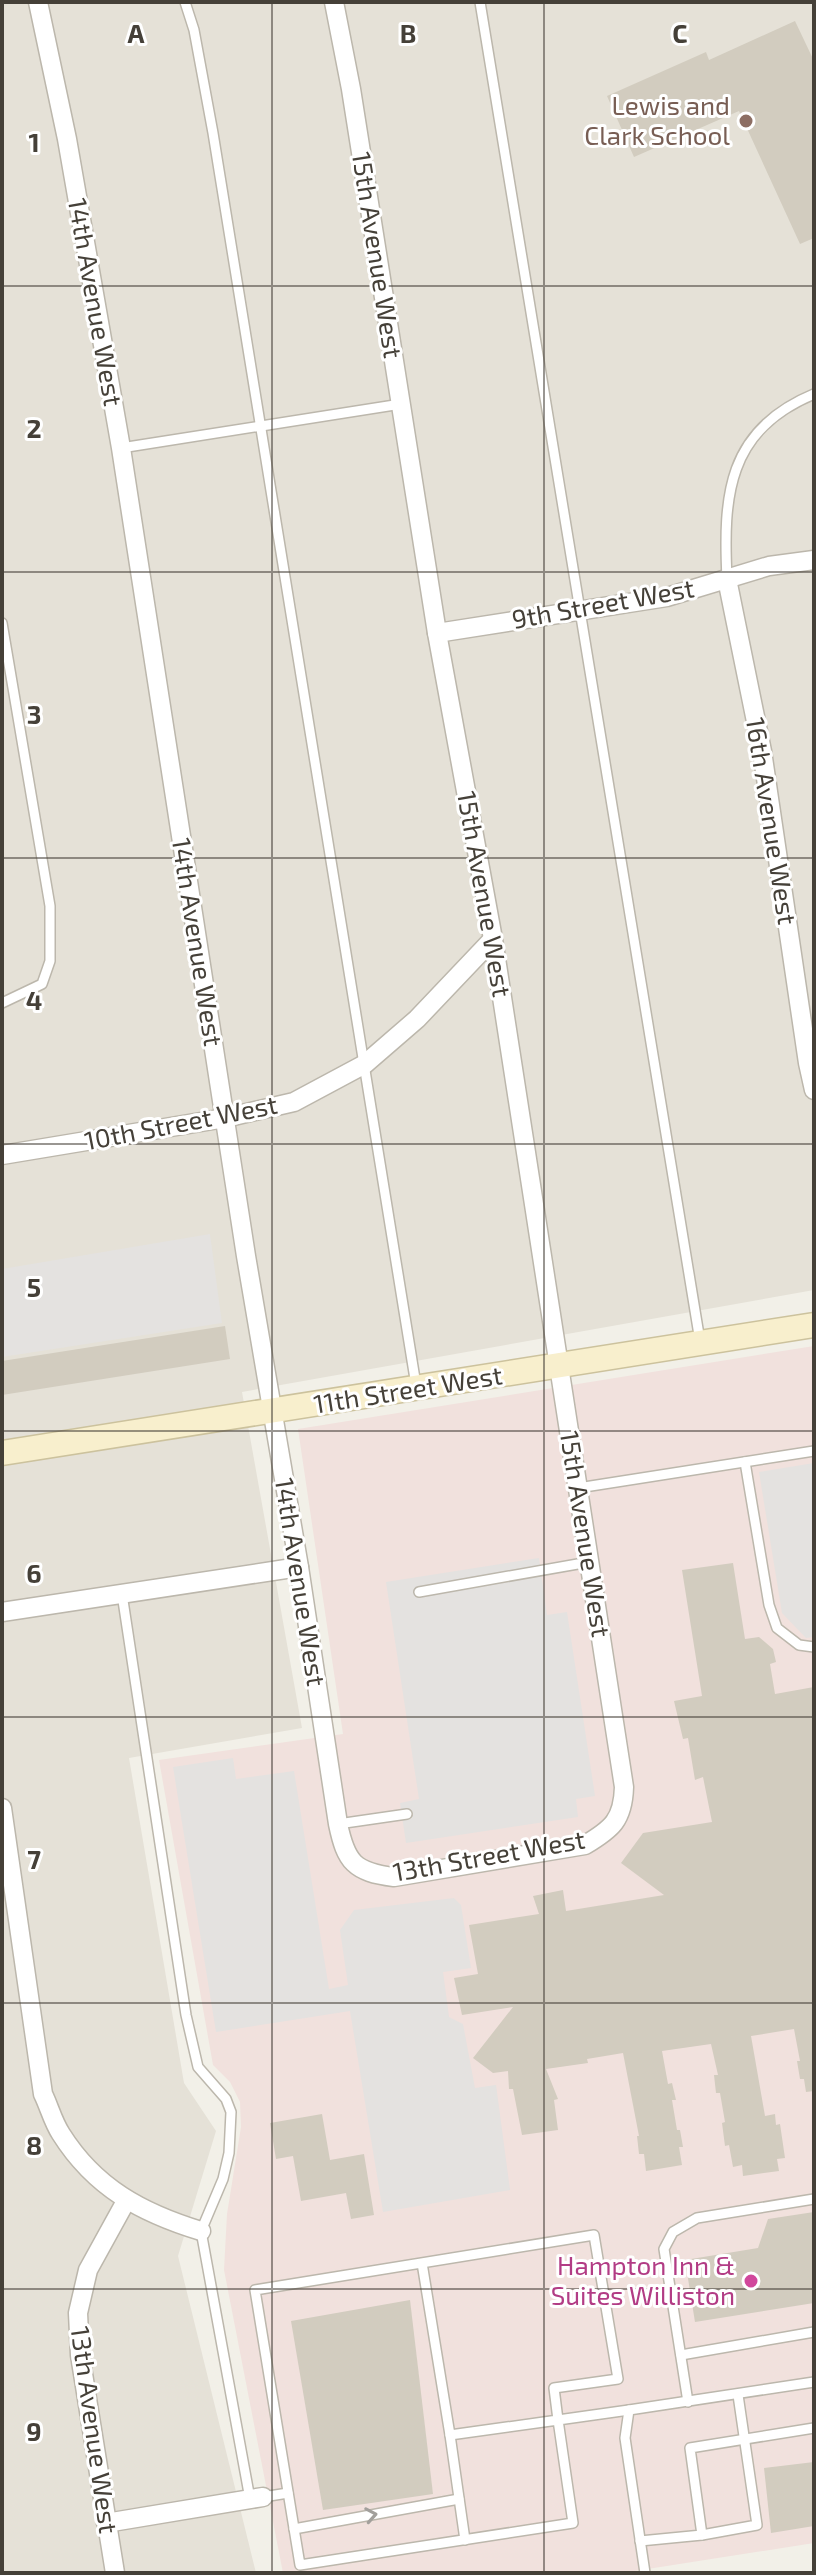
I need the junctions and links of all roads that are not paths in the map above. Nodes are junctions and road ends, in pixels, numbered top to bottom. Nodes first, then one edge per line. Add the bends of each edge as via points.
1 (38, 2) edge
2 (185, 2) edge
3 (334, 2) edge
4 (480, 2) edge
5 (814, 394) edge
6 (401, 404) junction
7 (261, 426) junction
8 (121, 448) junction
9 (814, 560) edge
10 (727, 579) junction
11 (580, 611) junction
12 (2, 623) edge
13 (437, 633) junction
14 (493, 939) junction
15 (2, 1003) edge
16 (365, 1064) junction
17 (814, 1090) edge
18 (225, 1118) junction
19 (2, 1155) edge
20 (814, 1325) edge
21 (700, 1343) junction
22 (559, 1366) junction
23 (417, 1388) junction
24 (273, 1411) junction
25 (814, 1451) edge
26 (2, 1453) edge
27 (745, 1462) junction
28 (578, 1488) junction
29 (589, 1562) junction
30 (299, 1567) junction
31 (419, 1592) dead end
32 (122, 1594) junction
33 (2, 1612) edge
34 (814, 1647) edge
35 (624, 1787) joint
36 (2, 1808) edge
37 (407, 1814) dead end
38 (338, 1824) junction
39 (368, 1874) joint
40 (814, 2199) edge
41 (126, 2201) junction
42 (201, 2231) junction
43 (422, 2263) junction
44 (811, 2335) edge
45 (681, 2355) junction
46 (814, 2382) edge
47 (738, 2395) junction
48 (688, 2402) junction
49 (629, 2410) junction
50 (558, 2420) junction
51 (814, 2428) edge
52 (450, 2435) junction
53 (745, 2439) junction
54 (288, 2493) junction
55 (257, 2498) junction
56 (459, 2499) junction
57 (106, 2523) junction
58 (294, 2529) junction
59 (702, 2535) junction
60 (465, 2540) junction
61 (640, 2541) junction
62 (115, 2573) edge
63 (645, 2573) edge

1 - 8 street, 14th Avenue West
2 - 7 lane via 213,133
3 - 6 street, 15th Avenue West
4 - 11 lane
5 - 10 lane via 792,403 756,434 733,473 726,505
6 - 7 lane
6 - 13 street, 15th Avenue West
7 - 8 lane
7 - 16 lane
8 - 18 street, 14th Avenue West
9 - 10 street, 9th Street West
10 - 11 street, 9th Street West via 667,597
10 - 17 street, 16th Avenue West via 762,751
11 - 13 street, 9th Street West
11 - 21 lane
12 - 15 lane via 50,906 50,961 42,984
13 - 14 street, 15th Avenue West
14 - 16 street, 10th Street West via 417,1019
14 - 22 street, 15th Avenue West
16 - 18 street, 10th Street West via 294,1102
16 - 23 lane
18 - 19 street, 10th Street West
18 - 24 street, 14th Avenue West
20 - 21 main road, 11th Street West
21 - 22 main road, 11th Street West
22 - 23 main road, 11th Street West
22 - 28 street, 15th Avenue West
23 - 24 main road, 11th Street West
24 - 26 main road, 11th Street West
24 - 30 street, 14th Avenue West
25 - 27 lane
27 - 28 lane
27 - 34 lane via 777,1628 799,1645
28 - 29 street, 15th Avenue West
29 - 31 lane
29 - 35 street, 15th Avenue West
30 - 32 street
30 - 38 street, 14th Avenue West
32 - 33 street
32 - 42 lane via 186,2015 198,2067 231,2112 223,2179
35 - 39 street, 13th Street West via 623,1806 609,1831 585,1845 394,1877
36 - 41 street via 43,2094 60,2133 92,2174
37 - 38 lane
38 - 39 street, 14th Avenue West via 344,1852
40 - 45 lane via 697,2218 673,2232 664,2249
41 - 42 street
41 - 57 street, 13th Avenue West via 88,2270 78,2313
42 - 55 lane
43 - 50 lane via 594,2235 618,2379 554,2388
43 - 52 lane
43 - 54 lane via 255,2290
44 - 45 lane
45 - 48 lane
46 - 47 lane
47 - 48 lane
47 - 53 lane
48 - 49 lane
49 - 50 lane
49 - 61 lane via 625,2438
50 - 52 lane
50 - 60 lane via 573,2523
51 - 53 lane
52 - 56 lane
53 - 59 lane via 757,2525
53 - 59 lane via 690,2448
54 - 55 lane
54 - 58 lane
55 - 57 street
58 -> 56 lane
56 - 60 lane
57 - 62 street, 13th Avenue West
58 - 60 lane via 300,2565
59 - 61 lane
61 - 63 lane

